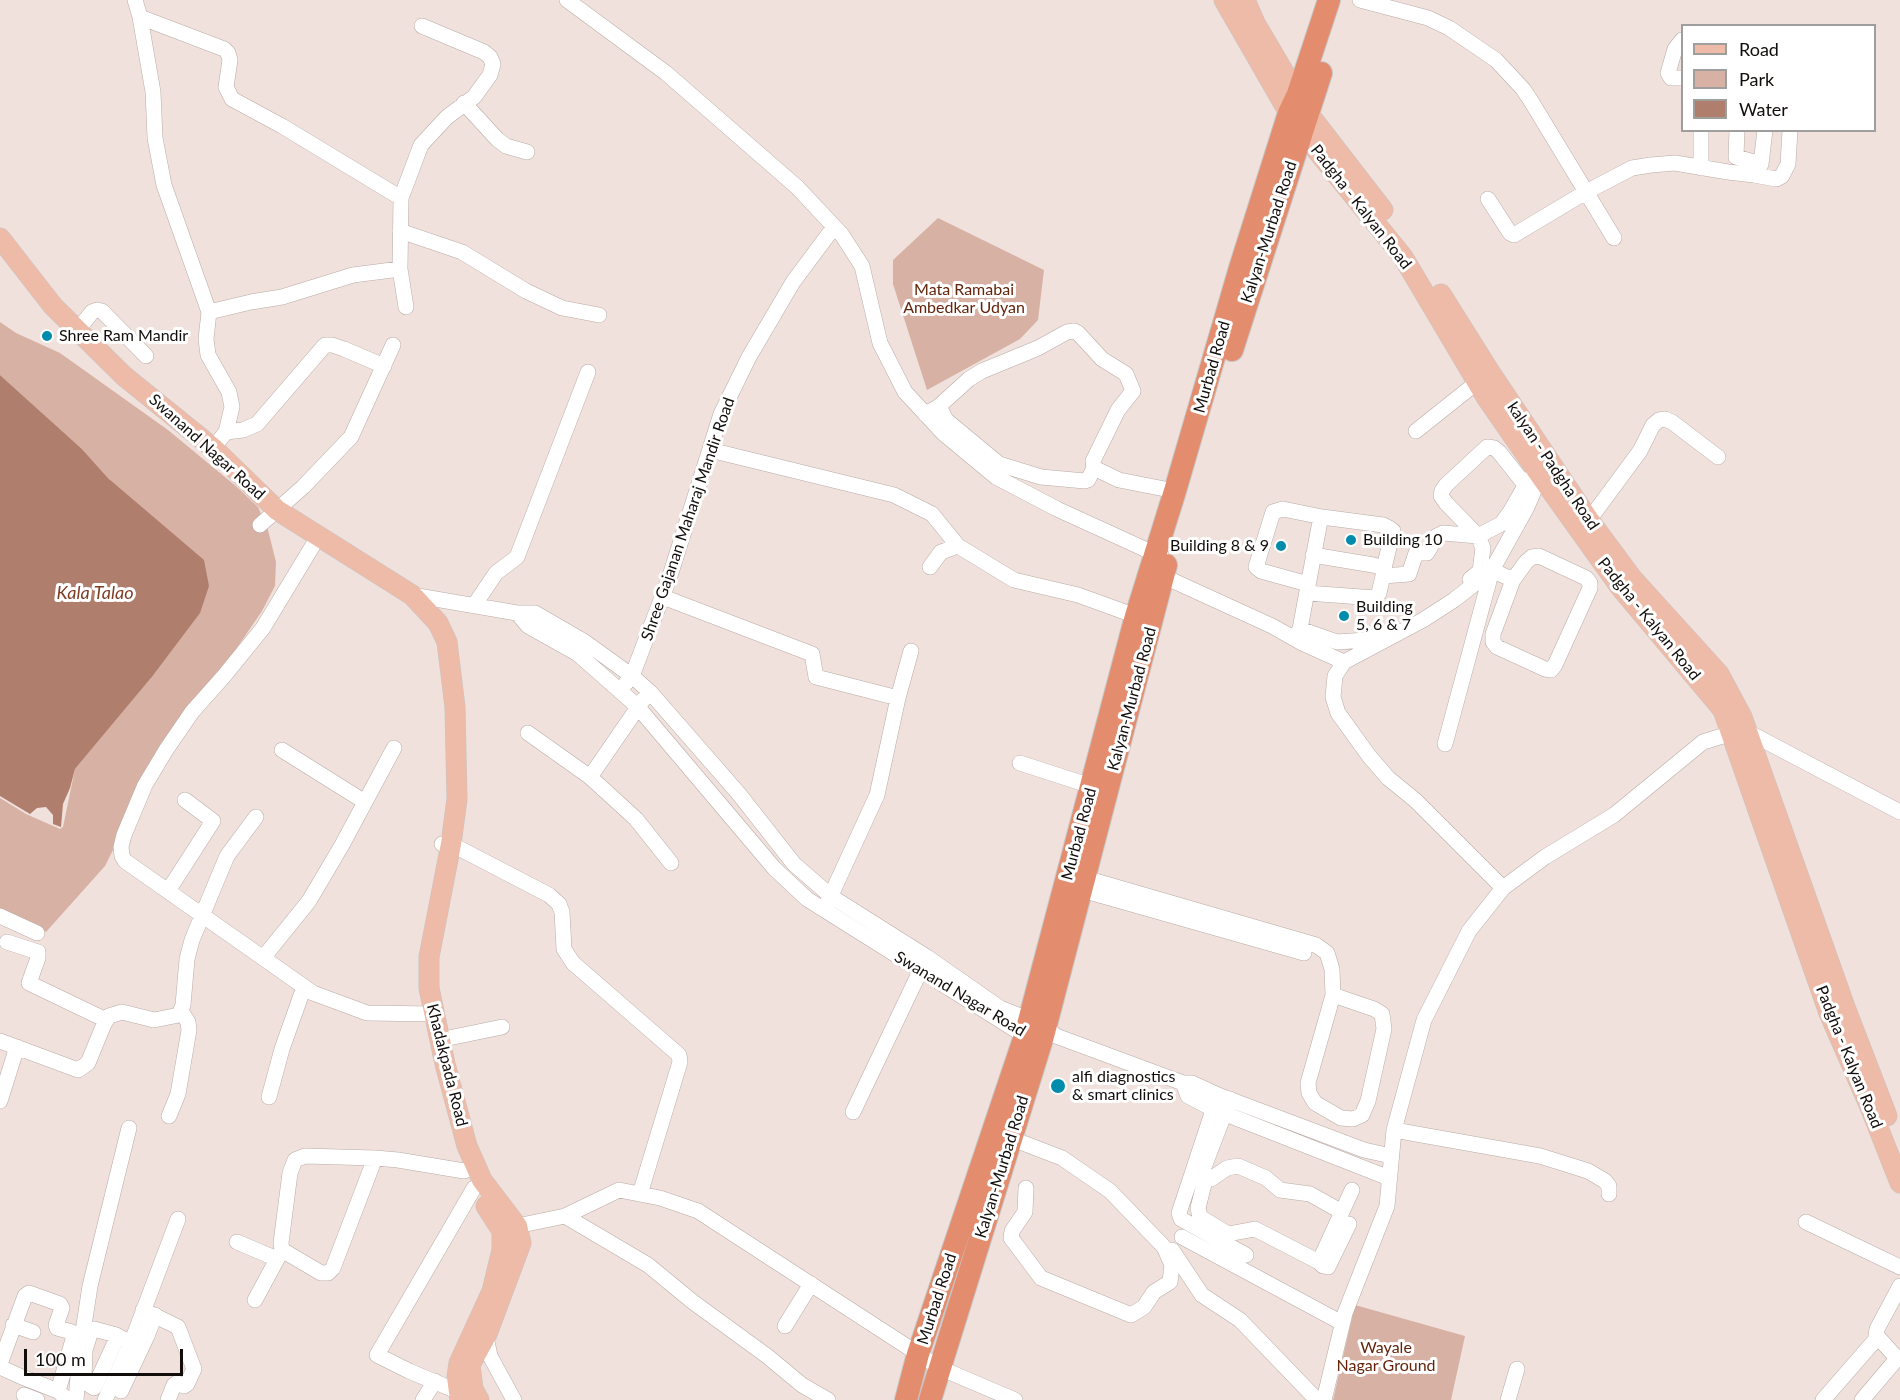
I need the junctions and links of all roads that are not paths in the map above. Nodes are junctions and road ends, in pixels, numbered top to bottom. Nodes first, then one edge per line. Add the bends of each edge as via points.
1 (135, 0) edge
2 (567, 0) edge
3 (1224, 0) edge
4 (1245, 0) edge
5 (1329, 0) edge
6 (1344, 0) edge
7 (1360, 0) edge
8 (140, 17) junction
9 (422, 26) dead end
10 (1248, 27) junction
11 (1681, 42) edge
12 (1681, 78) edge
13 (464, 103) junction
14 (1299, 113) junction
15 (1701, 132) edge
16 (1737, 132) edge
17 (1765, 132) edge
18 (1790, 132) edge
19 (527, 152) dead end
20 (1736, 157) junction
21 (1701, 168) junction
22 (1758, 169) junction
23 (1728, 172) junction
24 (1586, 192) junction
25 (400, 198) junction
26 (1488, 199) dead end
27 (834, 226) junction
28 (400, 231) junction
29 (0, 238) edge
30 (1614, 238) dead end
31 (400, 269) junction
32 (406, 307) dead end
33 (209, 312) junction
34 (599, 315) dead end
35 (77, 332) junction
36 (393, 345) dead end
37 (146, 356) dead end
38 (384, 366) junction
39 (588, 372) dead end
40 (1218, 373) junction
41 (1484, 377) junction
42 (939, 406) junction
43 (926, 414) junction
44 (1416, 431) dead end
45 (226, 432) junction
46 (213, 448) junction
47 (710, 450) junction
48 (1718, 457) dead end
49 (1094, 468) junction
50 (1537, 472) junction
51 (1176, 491) junction
52 (277, 510) junction
53 (1322, 518) junction
54 (1589, 520) junction
55 (260, 525) dead end
56 (1478, 536) junction
57 (318, 537) junction
58 (958, 546) junction
59 (1313, 555) junction
60 (1159, 565) junction
61 (930, 567) dead end
62 (1492, 570) junction
63 (1383, 572) junction
64 (1513, 580) junction
65 (1626, 583) junction
66 (1307, 588) junction
67 (412, 594) junction
68 (663, 597) junction
69 (453, 600) junction
70 (475, 604) junction
71 (1136, 616) junction
72 (440, 628) junction
73 (1297, 634) junction
74 (582, 648) junction
75 (911, 651) dead end
76 (1344, 662) junction
77 (632, 676) junction
78 (619, 690) junction
79 (650, 692) junction
80 (898, 698) junction
81 (637, 706) junction
82 (1117, 725) junction
83 (528, 732) dead end
84 (1740, 732) junction
85 (1445, 744) dead end
86 (394, 748) dead end
87 (282, 750) dead end
88 (1020, 763) dead end
89 (590, 777) junction
90 (1091, 786) junction
91 (185, 800) dead end
92 (366, 802) junction
93 (1900, 812) edge
94 (256, 817) dead end
95 (446, 844) junction
96 (671, 863) dead end
97 (794, 864) junction
98 (782, 876) junction
99 (1083, 884) junction
100 (1503, 888) junction
101 (168, 891) junction
102 (828, 903) junction
103 (203, 915) junction
104 (0, 916) edge
105 (37, 933) dead end
106 (7, 942) dead end
107 (263, 958) junction
108 (923, 963) junction
109 (304, 987) junction
110 (1332, 995) junction
111 (1837, 1010) junction
112 (181, 1011) junction
113 (428, 1014) junction
114 (106, 1020) junction
115 (502, 1027) dead end
116 (1039, 1031) junction
117 (439, 1040) junction
118 (0, 1041) edge
119 (17, 1047) junction
120 (445, 1085) junction
121 (269, 1097) dead end
122 (0, 1101) edge
123 (1221, 1104) junction
124 (853, 1112) dead end
125 (169, 1116) dead end
126 (129, 1128) dead end
127 (1394, 1130) junction
128 (1010, 1138) junction
129 (1900, 1149) edge
130 (1364, 1150) junction
131 (1391, 1156) junction
132 (375, 1158) junction
133 (1358, 1166) junction
134 (469, 1169) junction
135 (1201, 1175) junction
136 (1389, 1178) junction
137 (1900, 1183) edge
138 (474, 1188) junction
139 (1026, 1188) dead end
140 (640, 1194) junction
141 (1608, 1194) dead end
142 (565, 1216) junction
143 (1346, 1218) junction
144 (178, 1219) dead end
145 (1806, 1222) dead end
146 (1158, 1229) dead end
147 (510, 1230) junction
148 (1182, 1237) dead end
149 (237, 1242) dead end
150 (279, 1255) junction
151 (1246, 1255) dead end
152 (1900, 1267) edge
153 (811, 1284) junction
154 (1900, 1286) edge
155 (255, 1300) dead end
156 (149, 1312) junction
157 (1342, 1323) junction
158 (13, 1326) junction
159 (785, 1326) dead end
160 (482, 1327) junction
161 (33, 1332) dead end
162 (116, 1335) junction
163 (142, 1337) junction
164 (1877, 1338) junction
165 (918, 1354) junction
166 (940, 1368) junction
167 (1517, 1369) dead end
168 (435, 1381) junction
169 (63, 1395) edge
170 (105, 1395) edge
171 (469, 1398) edge
172 (76, 1400) edge
173 (168, 1400) edge
174 (423, 1400) edge
175 (514, 1400) edge
176 (828, 1400) edge
177 (906, 1400) edge
178 (930, 1400) edge
179 (1015, 1400) edge
180 (1317, 1400) edge
181 (1324, 1400) edge
182 (1508, 1400) edge
183 (1822, 1400) edge
184 (1862, 1400) edge

1 - 8 street
2 - 27 street via 666,73 797,187
3 - 10 main road
4 - 10 main road
5 - 14 highway
6 - 14 highway
7 - 24 street via 1428,18 1496,60 1523,89
8 - 25 street via 224,49 230,60 226,87 232,99
8 - 33 street via 164,185
9 - 13 street via 490,57 490,75 474,97
10 - 14 main road
11 - 12 street via 1668,73 1671,78
13 - 19 street via 506,146
13 - 25 street via 421,145
14 - 40 highway, Murbad Road
14 - 41 main road, kalyan - Padgha Road via 1408,254
15 - 21 street
16 - 20 street
17 - 22 street
18 - 22 street via 1788,164 1782,176 1776,179
20 - 22 street
20 - 23 street
21 - 23 street
21 - 24 street via 1675,163 1632,168
22 - 23 street
24 - 26 street via 1514,235
24 - 30 street
25 - 28 street
27 - 43 street via 862,266 879,343 905,392
27 - 47 street, Shree Gajanan Maharaj Mandir Road via 793,282 749,357
28 - 31 street
28 - 34 street via 462,252 562,308
29 - 35 main road, Swanand Nagar Road
31 - 32 street
31 - 33 street via 353,275 282,297
33 - 45 street via 208,355 229,392 232,407
35 - 37 street via 92,312 102,311
35 - 46 main road, Swanand Nagar Road
36 - 38 street
38 - 45 street via 325,345 257,424
38 - 52 street via 351,438
39 - 70 street via 518,558 496,573
40 - 51 highway, Murbad Road
40 - 60 highway, Kalyan-Murbad Road
41 - 44 street
41 - 50 main road, kalyan - Padgha Road
42 - 43 street
42 - 49 street via 946,420 999,464 1041,477 1085,481
42 - 49 street via 982,371 1067,332 1078,333 1102,359 1125,374 1133,391 1118,410 1093,461
43 - 60 street via 996,477
45 - 46 street
46 - 52 main road, Swanand Nagar Road
47 - 58 street via 894,495 932,514
47 - 68 street, Shree Gajanan Maharaj Mandir Road
48 - 54 street via 1672,422 1659,420
49 - 51 street via 1119,480
50 - 54 main road, kalyan - Padgha Road
50 - 56 street via 1501,524
50 - 56 street via 1494,447 1487,447 1446,485 1441,496
50 - 62 street via 1527,507
50 - 65 main road, Padgha - Kalyan Road
51 - 60 highway, Murbad Road
52 - 55 street
52 - 57 main road, Swanand Nagar Road
53 - 59 street
53 - 63 street via 1383,525 1393,531
53 - 66 street via 1283,509 1273,512 1256,567
54 - 65 main road, kalyan - Padgha Road
56 - 63 street via 1443,533 1427,553 1416,554 1409,574
56 - 73 street via 1483,548 1480,571 1378,636 1337,642
57 - 67 main road, Swanand Nagar Road
57 - 101 street via 263,628 192,712 145,785 121,851 125,861
58 - 61 street via 941,552
58 - 71 street via 1014,580 1078,595
59 - 63 street
59 - 66 street
60 - 71 highway, Murbad Road
60 - 73 street via 1272,626
60 - 82 highway, Kalyan-Murbad Road
62 - 64 street
62 - 76 street via 1423,620
62 - 85 street
63 - 66 street via 1375,598
64 - 64 street via 1493,642 1551,670 1590,583 1539,556 1526,562
65 - 84 main road, kalyan - Padgha Road via 1719,674
66 - 73 street
67 - 69 street, Swanand Nagar Road
67 - 72 main road
68 - 77 street, Shree Gajanan Maharaj Mandir Road
68 - 80 street via 812,654 816,676
69 - 70 street, Swanand Nagar Road
69 - 72 street
70 - 74 street, Swanand Nagar Road via 517,613 528,626 550,631
71 - 82 highway, Murbad Road
72 - 95 main road, Khadakpada Road via 452,799
73 - 76 street
74 - 77 street, Swanand Nagar Road
74 - 78 street, Swanand Nagar Road
75 - 80 street
76 - 100 street via 1335,676 1333,698 1338,713 1388,777
77 - 78 street, Shree Gajanan Maharaj Mandir Road
77 - 79 street, Swanand Nagar Road
78 - 81 street, Swanand Nagar Road
79 - 81 street
79 - 97 street, Swanand Nagar Road
80 - 102 street via 877,795
81 - 89 street
81 - 98 street, Swanand Nagar Road
82 - 90 highway, Murbad Road
82 - 99 highway, Kalyan-Murbad Road
83 - 89 street
84 - 93 street
84 - 100 street via 1703,742 1614,815
84 - 111 main road, kalyan - Padgha Road
86 - 92 street
87 - 92 street
88 - 90 street
89 - 96 street via 636,819
90 - 116 highway, Murbad Road
91 - 101 street via 213,821
92 - 107 street via 309,901
94 - 103 street via 227,856
95 - 113 main road, Khadakpada Road via 423,957
95 - 140 street via 549,895 562,912 564,949 573,963 679,1055
97 - 98 street
97 - 102 street, Swanand Nagar Road
98 - 102 street, Swanand Nagar Road via 807,899
99 - 110 street via 1246,931 1316,956 1327,953 1332,969
99 - 116 highway, Kalyan-Murbad Road
100 - 127 street via 1469,931 1424,1020
101 - 103 street
102 - 108 street, Swanand Nagar Road
103 - 107 street
103 - 112 street via 187,959
104 - 105 street
106 - 114 street via 38,952 28,983
107 - 109 street
108 - 116 street, Swanand Nagar Road
108 - 124 street
109 - 113 street via 367,1013
109 - 121 street
110 - 110 street via 1308,1083 1309,1093 1315,1103 1341,1118 1353,1119 1362,1115 1368,1101 1384,1029 1382,1014
111 - 129 main road, kalyan - Padgha Road
111 - 137 main road, Padgha - Kalyan Road
112 - 114 street via 172,1018 153,1020 122,1012
112 - 125 street via 189,1030 178,1094
113 - 117 main road, Khadakpada Road
113 - 120 main road, Khadakpada Road
114 - 119 street via 88,1063 78,1070
115 - 117 street
116 - 123 street, Swanand Nagar Road via 1184,1083 1188,1096
116 - 128 highway, Kalyan-Murbad Road
116 - 165 highway, Murbad Road
117 - 120 main road, Khadakpada Road
118 - 119 street
119 - 122 street
120 - 134 main road, Khadakpada Road
123 - 130 street
123 - 133 street
123 - 135 street
123 - 151 street via 1179,1213 1181,1219
126 - 172 street via 90,1286
127 - 131 street
127 - 141 street via 1540,1156 1588,1171 1605,1181
128 - 139 street via 1062,1158 1110,1191 1164,1247 1172,1265 1170,1282 1131,1315 1041,1278 1011,1238 1025,1212
128 - 166 highway, Kalyan-Murbad Road
130 - 131 street
130 - 133 street
131 - 136 street
132 - 134 street
132 - 150 street via 305,1156 295,1161
132 - 150 street via 328,1274
133 - 136 street
133 - 143 street
134 - 138 main road, Khadakpada Road
134 - 147 main road, Khadakpada Road via 482,1180
135 - 143 street via 1211,1179 1238,1166 1266,1178 1280,1190 1310,1194
135 - 143 street via 1204,1184 1198,1208 1200,1217 1228,1234 1255,1229 1323,1266 1328,1267
136 - 157 street via 1387,1206
138 - 147 main road, Khadakpada Road via 497,1221
138 - 168 street via 377,1355
140 - 142 street via 619,1190
140 - 153 street via 698,1211
142 - 147 street
142 - 176 street via 648,1265 802,1385
144 - 156 street
145 - 152 street
146 - 180 street via 1202,1295 1240,1320
147 - 160 main road via 508,1258 492,1291
148 - 157 street
149 - 150 street
150 - 155 street
153 - 159 street
153 - 165 street
154 - 164 street via 1877,1329
156 - 163 street
156 - 173 street via 178,1327 194,1369 187,1384 174,1385
157 - 181 street
158 - 161 street
158 - 169 street via 2,1368
158 - 169 street via 29,1293 60,1304 57,1328 74,1336
160 - 171 main road via 459,1363
160 - 175 street via 490,1356
162 - 163 street via 123,1339
162 - 170 street
162 - 170 street via 94,1329 85,1350 84,1379
163 - 170 street
164 - 183 street
164 - 184 street via 1896,1357
165 - 166 street
165 - 177 highway, Murbad Road
166 - 178 highway, Kalyan-Murbad Road
166 - 179 street
167 - 182 street
168 - 171 street
168 - 174 street

